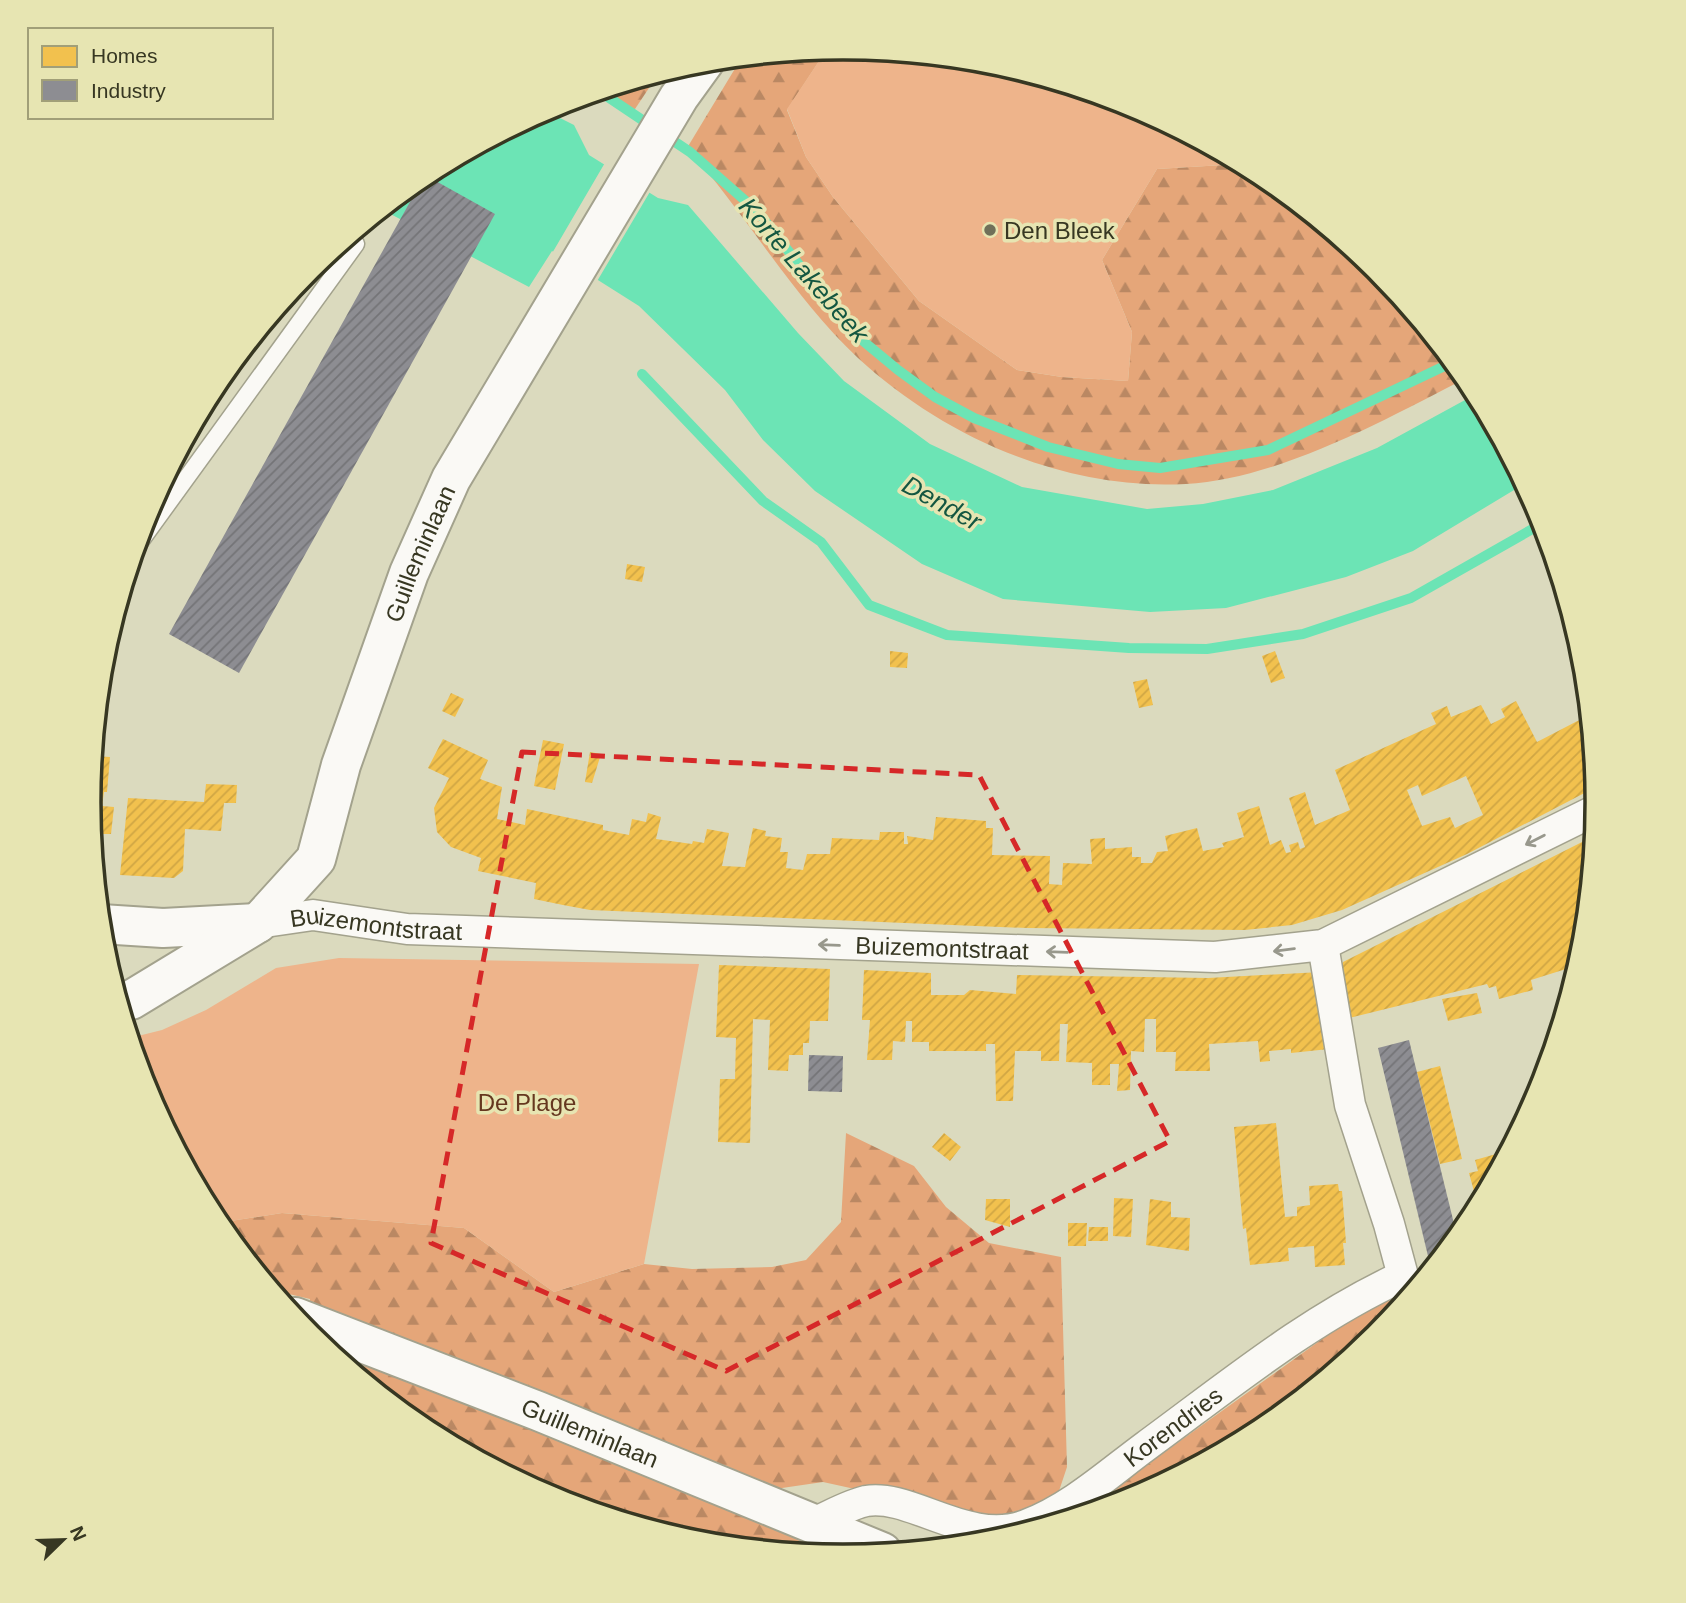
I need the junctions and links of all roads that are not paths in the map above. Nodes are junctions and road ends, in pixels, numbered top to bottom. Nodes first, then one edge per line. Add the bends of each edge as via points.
1 (695, 75) edge
2 (356, 244) dead end
3 (156, 519) edge
4 (1584, 816) edge
5 (258, 923) junction
6 (111, 925) edge
7 (1323, 945) junction
8 (128, 1001) edge
9 (318, 1326) edge
10 (1047, 1514) edge
11 (811, 1524) junction
12 (990, 1529) edge
13 (860, 1543) edge

1 - 5 main road, Guilleminlaan via 451,479 409,573 341,765 316,859
2 - 3 lane
4 -> 7 street, Buizemontstraat
5 - 6 main road via 163,928
7 -> 5 street, Buizemontstraat via 1215,957 407,929 313,915
5 - 8 main road, Guilleminlaan
7 - 10 street, Korendries via 1350,1105 1401,1269 1266,1357
9 - 11 main road, Guilleminlaan
11 - 12 street, Korendries via 866,1501 893,1503 951,1523
11 - 13 main road, Guilleminlaan

